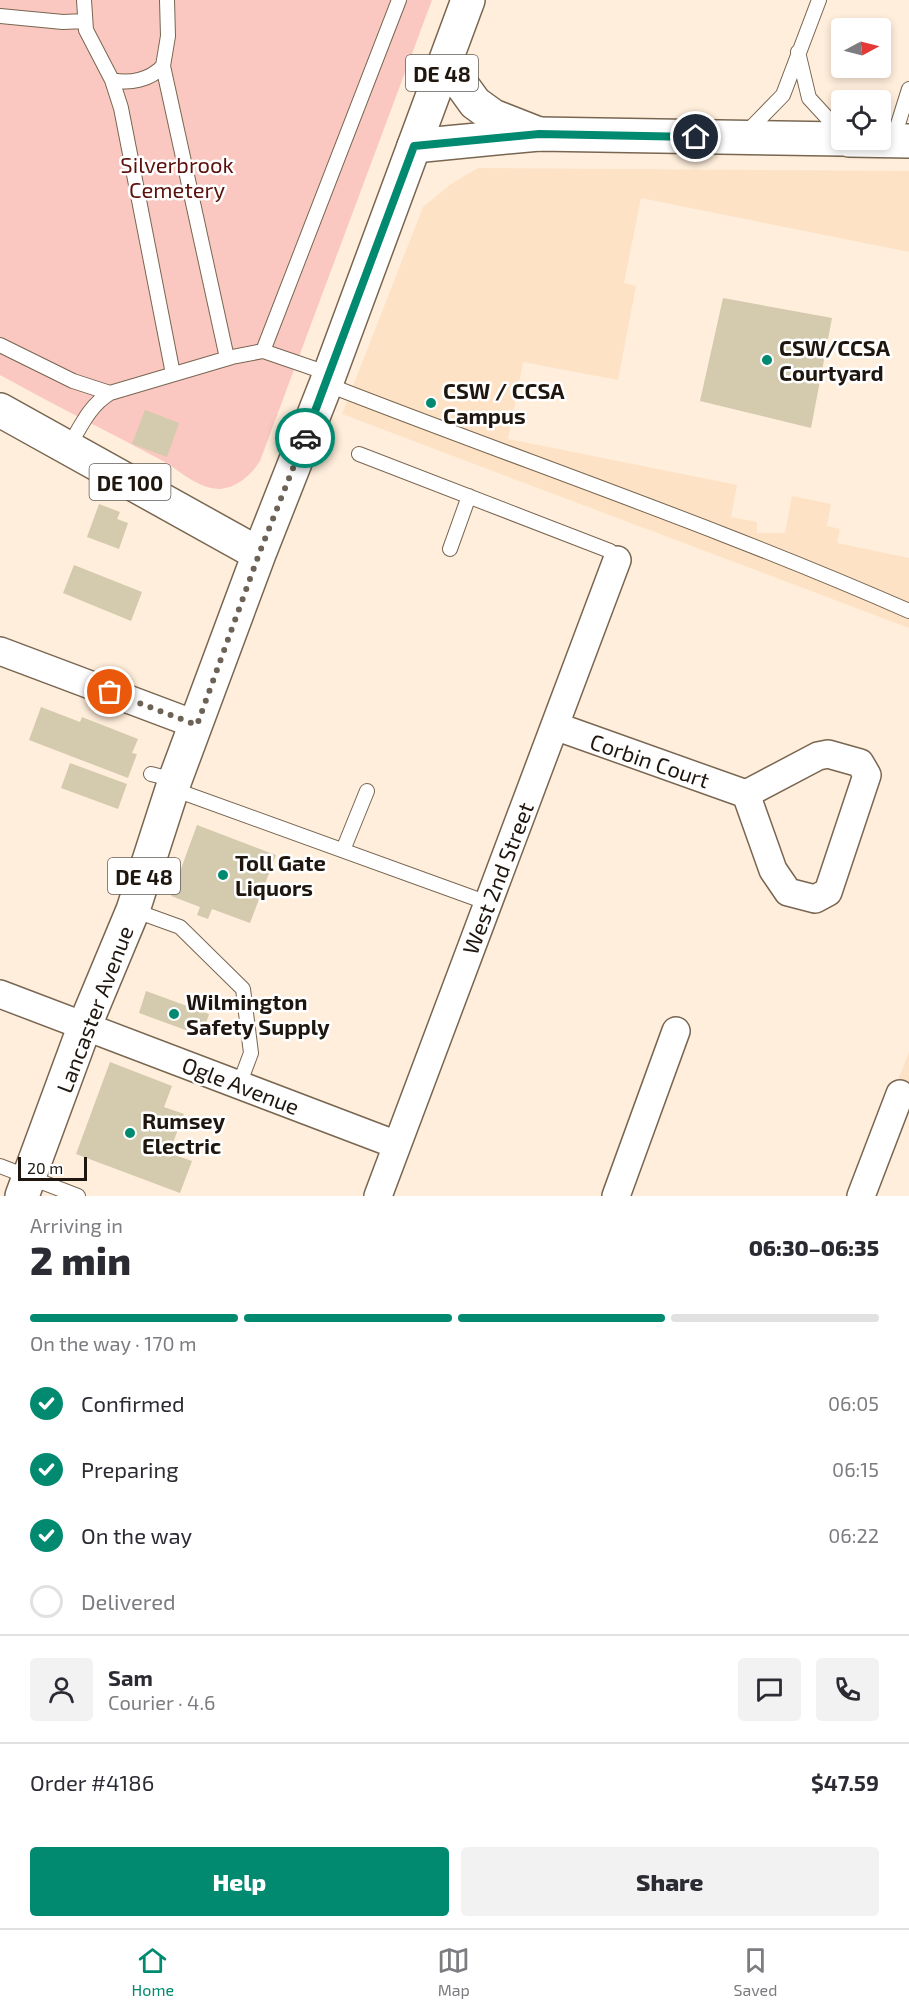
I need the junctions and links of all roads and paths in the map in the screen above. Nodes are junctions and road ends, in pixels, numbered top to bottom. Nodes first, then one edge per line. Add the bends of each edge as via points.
1 (84, 0) edge
2 (167, 0) edge
3 (399, 0) edge
4 (468, 0) edge
5 (819, 0) edge
6 (0, 16) edge
7 (85, 21) junction
8 (798, 52) junction
9 (446, 63) junction
10 (163, 66) junction
11 (112, 80) junction
12 (909, 89) edge
13 (831, 122) edge
14 (539, 134) junction
15 (741, 138) junction
16 (831, 139) edge
17 (901, 140) edge
18 (414, 146) junction
19 (0, 345) edge
20 (263, 351) junction
21 (227, 358) junction
22 (173, 374) junction
23 (328, 379) junction
24 (110, 393) junction
25 (0, 410) edge
26 (68, 448) junction
27 (359, 454) dead end
28 (469, 496) junction
29 (450, 549) dead end
30 (259, 554) junction
31 (617, 560) joint
32 (909, 610) edge
33 (0, 651) edge
34 (197, 725) junction
35 (555, 726) junction
36 (166, 781) junction
37 (367, 791) dead end
38 (746, 794) junction
39 (343, 850) junction
40 (488, 903) junction
41 (133, 910) junction
42 (0, 994) edge
43 (85, 1025) junction
44 (676, 1031) dead end
45 (239, 1084) junction
46 (900, 1094) dead end
47 (397, 1145) junction
48 (17, 1180) edge
49 (69, 1194) edge
50 (378, 1196) edge
51 (616, 1196) edge
52 (861, 1196) edge

1 - 7 lane
2 - 10 lane via 168,36
3 - 20 lane
4 - 9 main road, DE 48
5 - 8 lane
6 - 7 lane
7 - 11 lane
8 - 13 lane via 809,98
8 - 15 lane via 783,95
9 - 14 main road via 475,103 493,116
9 - 18 main road, DE 48
10 - 11 lane via 155,75 132,82
10 - 21 lane
11 - 22 lane via 121,108
12 - 17 lane
14 - 15 main road
14 - 18 main road
15 - 16 main road
18 - 23 main road, Lancaster Avenue / DE 48
19 - 24 lane via 73,381
20 - 21 lane
20 - 23 lane
21 - 22 lane
22 - 24 lane
23 - 30 main road, Lancaster Avenue / DE 48
23 - 32 lane via 403,414 668,513
24 - 26 lane via 88,413
25 - 26 main road, DE 100
26 - 30 main road, DE 100
27 - 28 lane
28 - 29 lane
28 - 31 lane via 610,550
30 - 34 main road, Lancaster Avenue / DE 48
31 - 35 street, West 2nd Street
33 - 34 street
34 - 36 main road, Lancaster Avenue / DE 48
35 - 38 street, Corbin Court
35 - 40 street, West 2nd Street
36 - 39 lane
36 - 41 main road, Lancaster Avenue / DE 48
37 - 39 lane
38 - 38 street via 818,756 828,754 860,763 867,775 828,892 815,898 788,892 773,870
39 - 40 lane
40 - 47 street, West 2nd Street
41 - 43 main road, Lancaster Avenue / DE 48
41 - 45 lane via 180,927 243,989 251,1053
42 - 43 street, Ogle Avenue
43 - 45 street, Ogle Avenue
43 - 48 main road, Lancaster Avenue / DE 48
44 - 51 street
45 - 47 street, Ogle Avenue
46 - 52 street
47 - 50 street, West 2nd Street
48 - 49 lane

